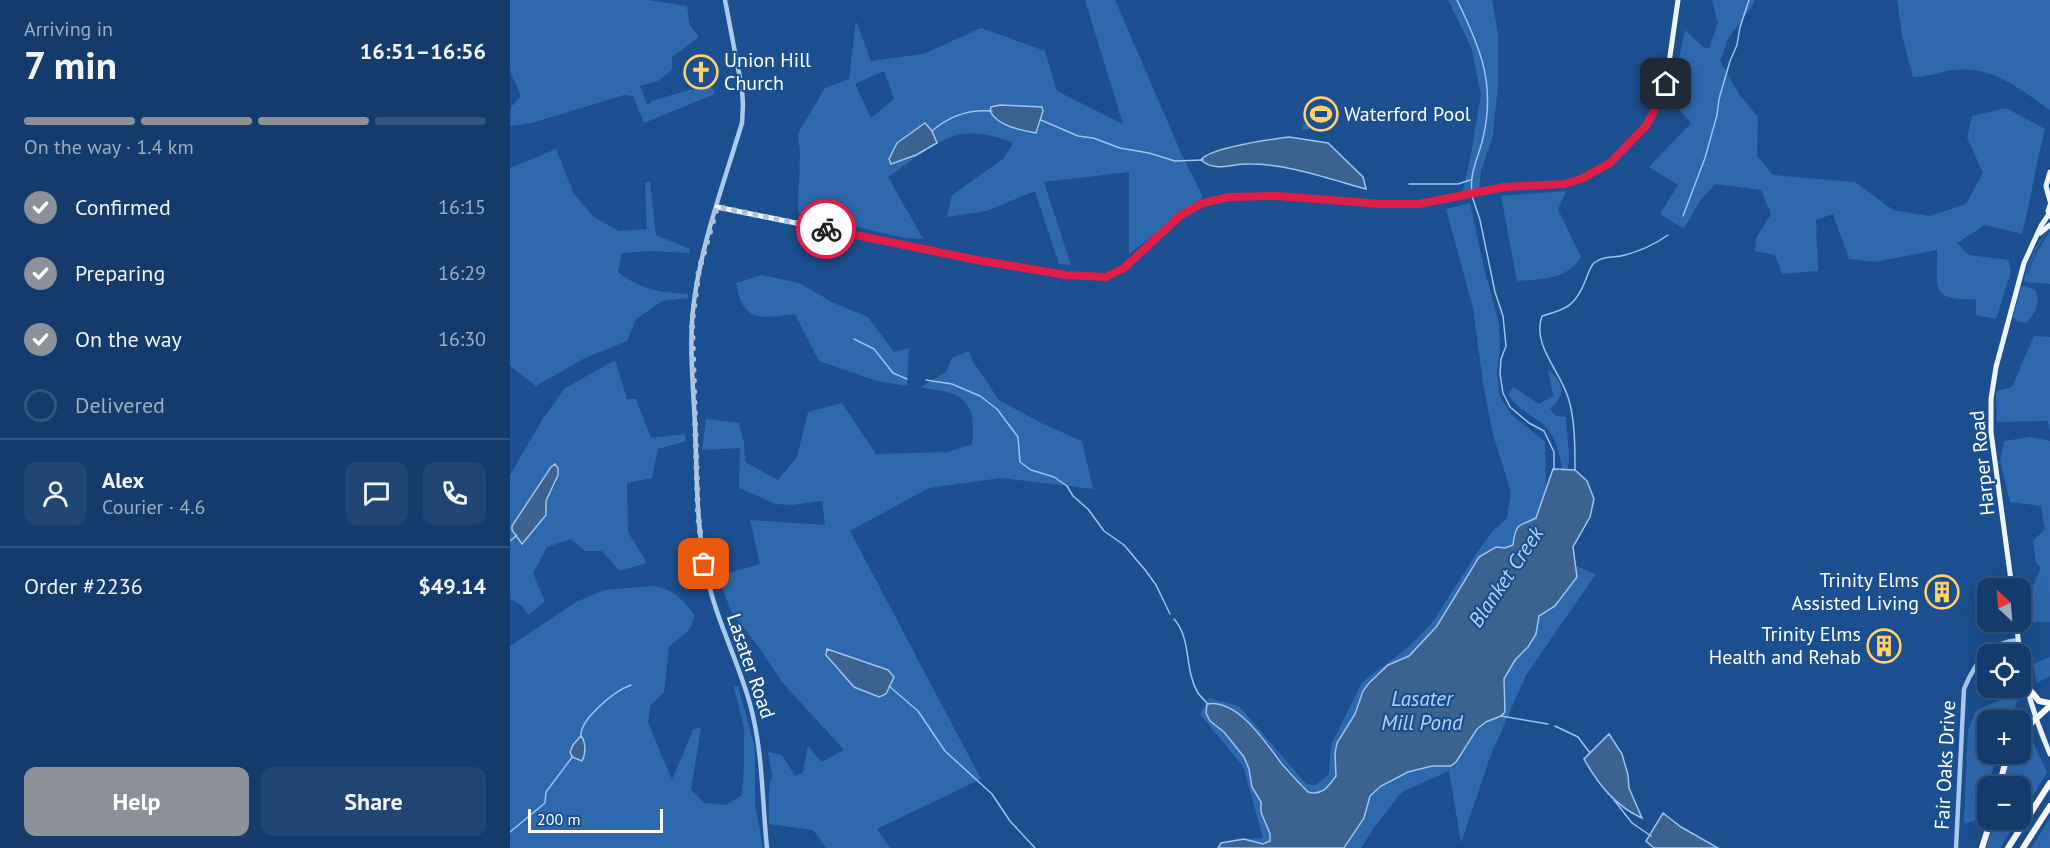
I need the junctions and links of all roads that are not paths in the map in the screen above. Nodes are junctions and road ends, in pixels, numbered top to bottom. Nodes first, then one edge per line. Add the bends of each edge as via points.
1 (725, 0) edge
2 (1678, 0) edge
3 (2050, 172) edge
4 (2049, 180) edge
5 (2050, 203) edge
6 (717, 207) junction
7 (2050, 215) edge
8 (2050, 225) edge
9 (2038, 234) junction
10 (2011, 578) edge
11 (2017, 632) edge
12 (2018, 640) junction
13 (2019, 644) edge
14 (2031, 691) edge
15 (2029, 698) edge
16 (2050, 705) edge
17 (2035, 719) junction
18 (2031, 723) edge
19 (2050, 754) edge
20 (2050, 783) edge
21 (2050, 807) edge
22 (1988, 830) edge
23 (767, 848) edge
24 (1956, 848) edge
25 (1982, 848) edge
26 (2008, 848) edge
27 (2023, 848) edge

1 - 6 street, Lasater Road via 744,105
2 - 6 main road via 1670,64 1659,102 1646,126 1596,172 1571,182 1512,186 1419,204 1278,196 1212,200 1181,215 1124,268 1106,277 1072,276 977,260
3 - 4 main road
4 - 5 main road via 2046,186
5 - 7 main road
6 - 23 street, Lasater Road via 699,270 692,322 699,522 713,601 755,723
7 - 9 main road, Harper Road
8 - 9 main road, Harper Road
9 - 10 main road, Harper Road via 2024,263 1991,399
11 - 12 main road
12 - 13 main road
12 - 24 street, Fair Oaks Drive via 1992,648 1973,670 1964,690
14 - 16 highway via 2039,701
15 - 17 main road
16 - 17 highway
17 - 18 highway
17 - 19 main road
20 - 26 highway
21 - 27 highway
22 - 25 highway

